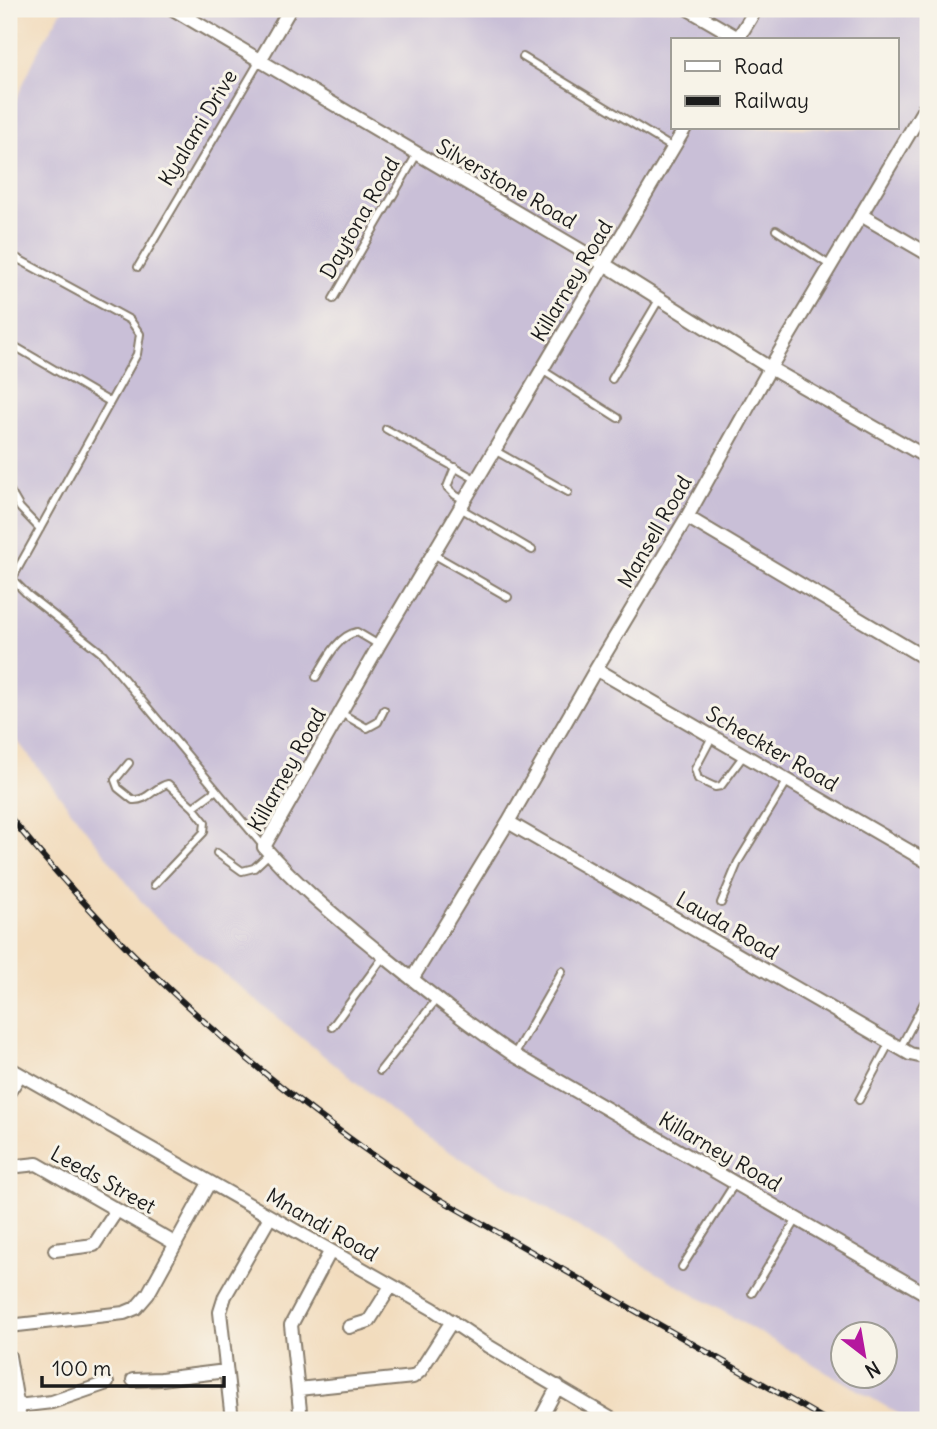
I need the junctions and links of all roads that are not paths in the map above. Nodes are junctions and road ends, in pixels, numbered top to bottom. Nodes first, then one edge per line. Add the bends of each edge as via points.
1 (173, 9) edge
2 (290, 9) edge
3 (688, 9) edge
4 (756, 9) edge
5 (708, 14) edge
6 (737, 38) edge
7 (739, 38) edge
8 (523, 57) dead end
9 (259, 61) junction
10 (928, 102) edge
11 (684, 130) edge
12 (673, 148) junction
13 (417, 154) junction
14 (862, 215) junction
15 (776, 230) dead end
16 (9, 254) edge
17 (928, 254) edge
18 (604, 264) junction
19 (831, 266) junction
20 (138, 267) dead end
21 (660, 298) junction
22 (333, 299) dead end
23 (9, 343) edge
24 (770, 368) junction
25 (541, 370) junction
26 (612, 379) dead end
27 (110, 402) junction
28 (618, 418) dead end
29 (386, 429) dead end
30 (494, 450) junction
31 (928, 458) edge
32 (455, 467) junction
33 (477, 480) junction
34 (9, 489) edge
35 (568, 492) dead end
36 (463, 504) junction
37 (687, 517) junction
38 (40, 529) junction
39 (532, 550) dead end
40 (433, 554) junction
41 (10, 578) edge
42 (508, 597) dead end
43 (379, 645) junction
44 (928, 660) edge
45 (596, 669) junction
46 (316, 677) dead end
47 (384, 710) dead end
48 (341, 713) junction
49 (712, 737) junction
50 (744, 755) junction
51 (129, 763) dead end
52 (788, 780) junction
53 (215, 791) junction
54 (193, 807) junction
55 (509, 822) junction
56 (267, 850) junction
57 (217, 853) dead end
58 (928, 862) edge
59 (154, 885) dead end
60 (722, 902) dead end
61 (384, 956) junction
62 (562, 971) dead end
63 (412, 979) junction
64 (928, 995) edge
65 (436, 1000) junction
66 (332, 1027) dead end
67 (895, 1045) junction
68 (514, 1055) junction
69 (928, 1058) edge
70 (14, 1071) edge
71 (380, 1071) dead end
72 (9, 1092) edge
73 (859, 1100) dead end
74 (9, 1167) edge
75 (209, 1183) junction
76 (735, 1183) junction
77 (117, 1209) junction
78 (270, 1217) junction
79 (797, 1219) junction
80 (176, 1244) junction
81 (55, 1250) dead end
82 (330, 1252) junction
83 (682, 1267) dead end
84 (391, 1286) junction
85 (752, 1293) dead end
86 (928, 1295) edge
87 (452, 1321) junction
88 (9, 1326) edge
89 (349, 1327) dead end
90 (9, 1356) edge
91 (226, 1371) junction
92 (133, 1380) dead end
93 (107, 1383) dead end
94 (558, 1387) junction
95 (298, 1389) junction
96 (17, 1406) junction
97 (20, 1420) edge
98 (232, 1420) edge
99 (301, 1420) edge
100 (540, 1420) edge
101 (613, 1420) edge

1 - 9 street, Silverstone Road
2 - 9 street, Kyalami Drive
3 - 5 street
4 - 7 street
5 - 6 street
8 - 12 lane
9 - 13 street, Silverstone Road
9 - 20 lane, Kyalami Drive
10 - 14 street, Mansell Road
11 - 12 street, Killarney Road
12 - 18 street, Killarney Road
13 - 18 street, Silverstone Road
13 - 22 lane, Daytona Road
14 - 17 street
14 - 19 street, Mansell Road
15 - 19 lane
16 - 27 lane via 130,320 136,328 140,334 137,354
18 - 21 street, Silverstone Road
18 - 25 street, Killarney Road
19 - 24 street, Mansell Road
21 - 24 street, Silverstone Road
21 - 26 lane
23 - 27 lane
24 - 31 street, Silverstone Road
24 - 37 street, Mansell Road
25 - 28 lane
25 - 30 street, Killarney Road
27 - 38 lane
29 - 32 lane
30 - 33 street, Killarney Road
30 - 35 lane
32 - 33 lane
32 - 36 lane via 447,487
33 - 36 street, Killarney Road
34 - 38 lane
36 - 39 lane
36 - 40 street, Killarney Road
37 - 44 street
37 - 45 street, Mansell Road
38 - 41 lane
40 - 42 lane
40 - 43 street, Killarney Road
41 - 53 lane via 103,654
43 - 46 lane via 351,633
43 - 48 street, Killarney Road
45 - 49 street, Scheckter Road
45 - 55 street, Mansell Road
47 - 48 lane via 378,722 366,728
48 - 56 street, Killarney Road
49 - 50 street, Scheckter Road
49 - 50 lane via 695,769 698,779 721,786
50 - 52 street, Scheckter Road
51 - 54 lane via 115,780 127,797 141,800 168,784
52 - 58 street, Scheckter Road
52 - 60 lane via 738,862
53 - 54 lane
53 - 56 lane
54 - 59 lane via 205,822 204,832
55 - 63 street, Mansell Road
55 - 67 street, Lauda Road
56 - 57 lane via 254,868 242,872
56 - 61 street, Killarney Road
61 - 63 street, Killarney Road
61 - 66 lane
62 - 68 lane
63 - 65 street, Killarney Road
64 - 67 lane
65 - 68 street, Killarney Road
65 - 71 lane
67 - 69 street, Lauda Road
67 - 73 lane
68 - 76 street, Killarney Road
70 - 72 street
70 - 75 street, Mnandi Road
74 - 77 street, Leeds Street via 37,1164
75 - 78 street, Mnandi Road
75 - 80 street
76 - 79 street, Killarney Road
76 - 83 lane
77 - 80 street, Leeds Street
77 - 81 street via 94,1245
78 - 82 street, Mnandi Road
78 - 91 street via 222,1306 219,1322
79 - 85 lane
79 - 86 street, Killarney Road
80 - 88 street via 135,1308
82 - 84 street, Mnandi Road
82 - 95 street via 292,1321
84 - 87 street, Mnandi Road
84 - 89 street via 369,1321
87 - 94 street, Mnandi Road
87 - 95 street via 413,1377
90 - 96 street
91 - 92 street
91 - 98 street
93 - 96 street via 52,1402
94 - 100 street
94 - 101 street, Mnandi Road
95 - 99 street
96 - 97 street

